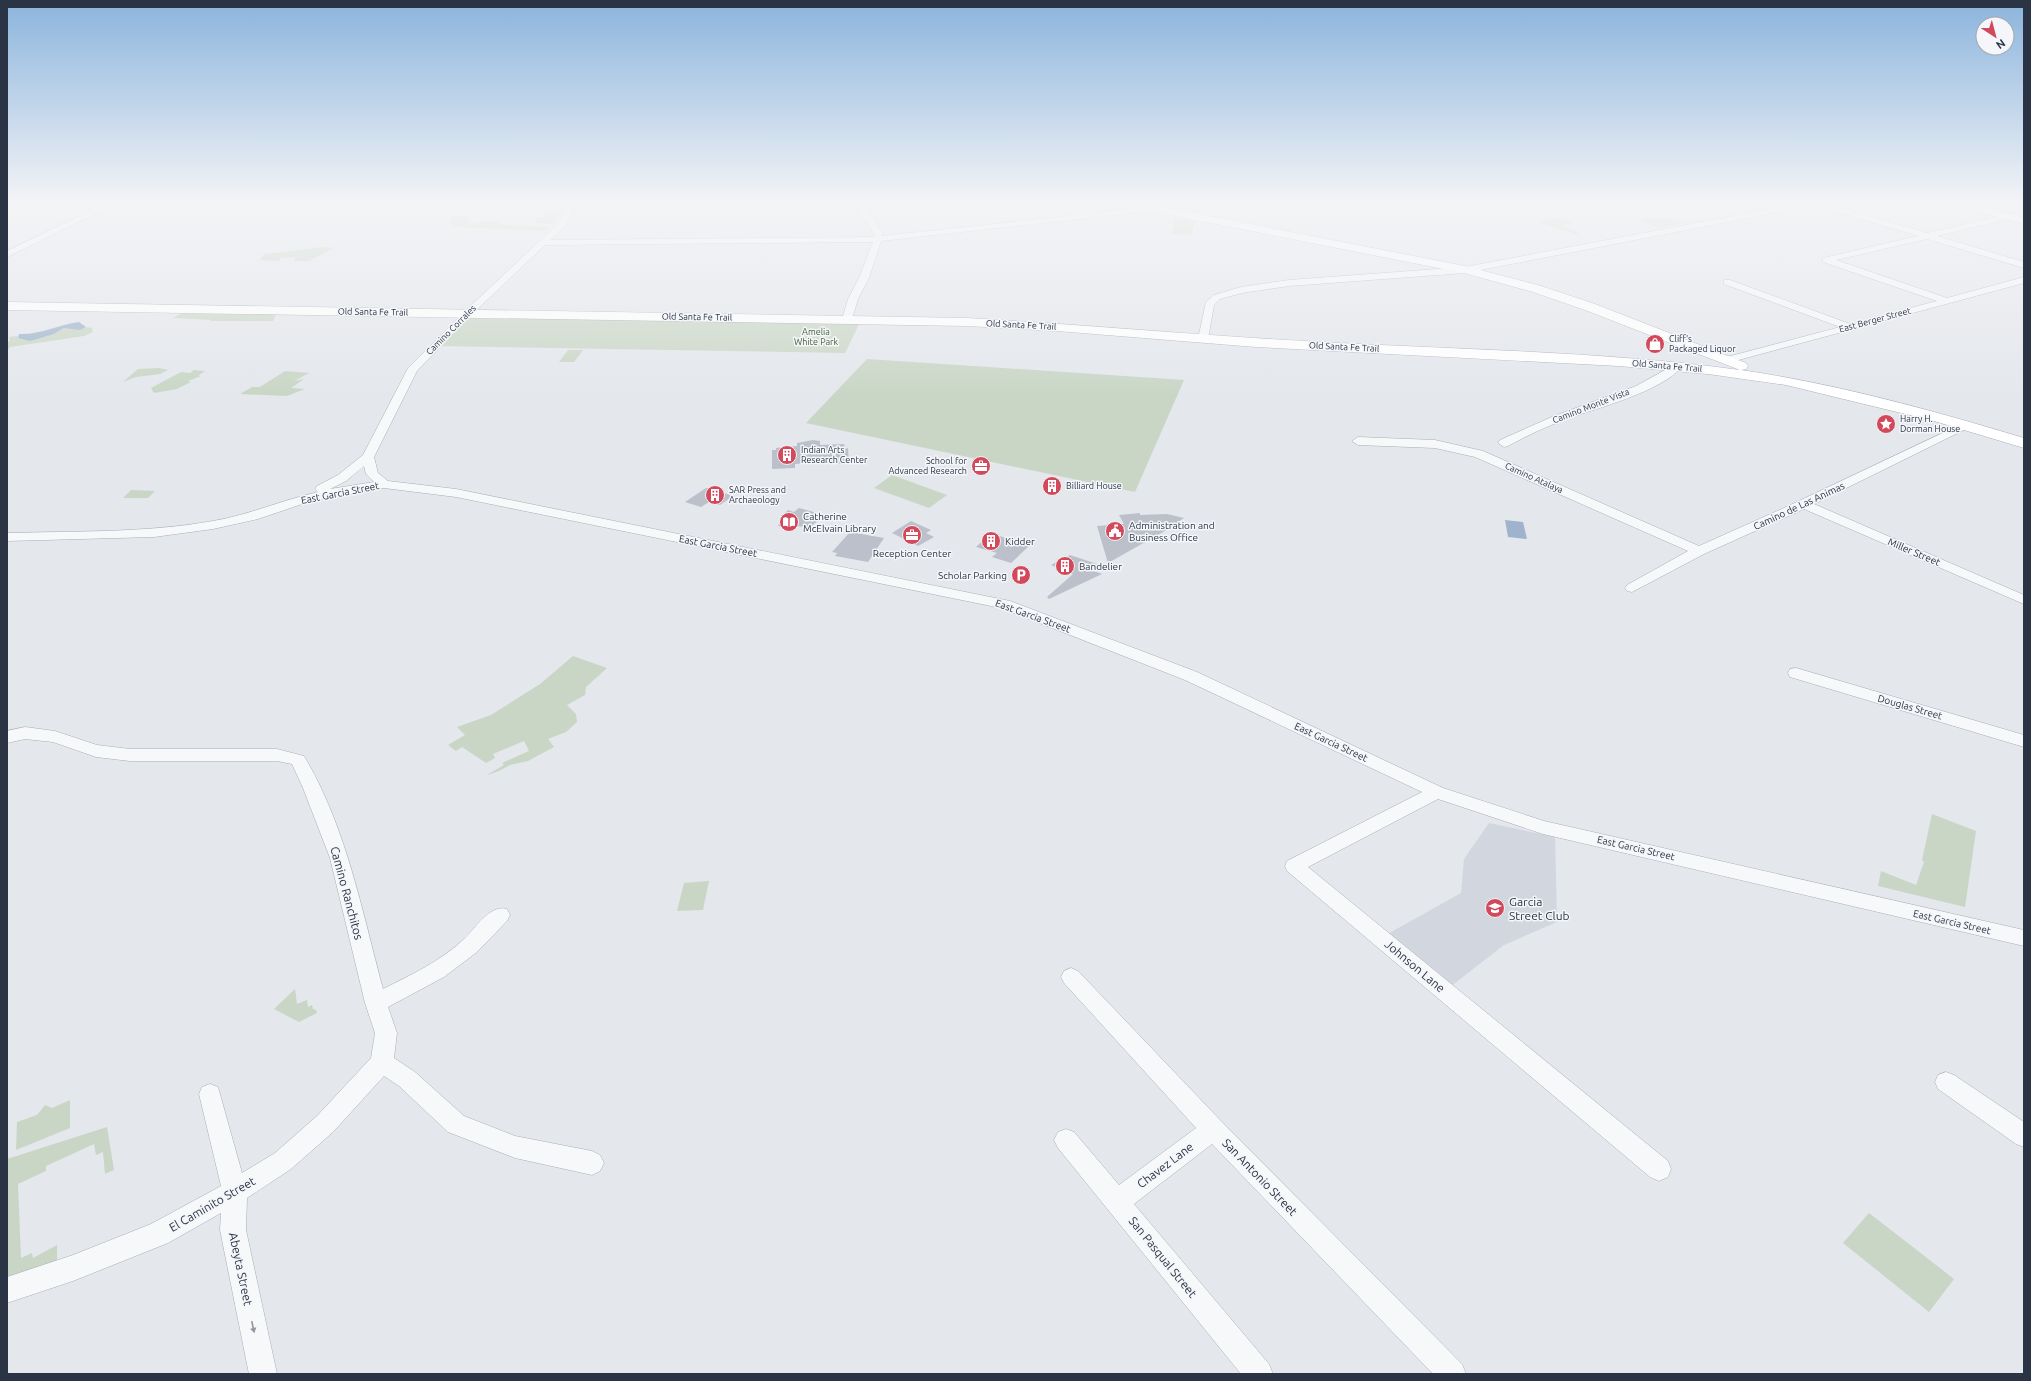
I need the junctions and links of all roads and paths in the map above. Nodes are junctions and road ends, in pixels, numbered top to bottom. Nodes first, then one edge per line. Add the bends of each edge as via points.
1 (515, 267) edge
2 (868, 267) edge
3 (1453, 267) edge
4 (1478, 267) edge
5 (1848, 267) edge
6 (1465, 270) junction
7 (2024, 280) edge
8 (1727, 282) dead end
9 (1947, 301) junction
10 (7, 306) edge
11 (467, 314) junction
12 (847, 319) junction
13 (1850, 327) junction
14 (1203, 339) junction
15 (1727, 360) junction
16 (1676, 367) junction
17 (1708, 370) junction
18 (1786, 381) junction
19 (1966, 425) junction
20 (1358, 441) dead end
21 (1504, 443) dead end
22 (2024, 443) edge
23 (368, 457) junction
24 (384, 484) junction
25 (304, 499) junction
26 (1804, 504) junction
27 (7, 537) edge
28 (1699, 551) junction
29 (1632, 588) dead end
30 (2024, 600) edge
31 (1796, 673) dead end
32 (7, 737) edge
33 (2024, 741) edge
34 (1436, 792) junction
35 (500, 915) dead end
36 (2024, 938) edge
37 (1071, 977) dead end
38 (376, 1003) junction
39 (382, 1062) junction
40 (1946, 1082) dead end
41 (210, 1094) dead end
42 (1213, 1129) junction
43 (2024, 1136) edge
44 (1066, 1140) dead end
45 (592, 1163) dead end
46 (1659, 1169) dead end
47 (235, 1192) junction
48 (1117, 1202) junction
49 (7, 1290) edge
50 (264, 1374) edge
51 (1259, 1374) edge
52 (1452, 1374) edge

1 - 11 street, Camino Corrales
2 - 12 street
3 - 6 street
4 - 6 street
5 - 9 street
6 - 14 street via 1289,284 1228,293 1217,297 1209,304
6 - 15 street via 1537,289
7 - 9 street, East Berger Street
8 - 13 street
9 - 13 street, East Berger Street
10 - 11 street, Old Santa Fe Trail
11 - 12 street, Old Santa Fe Trail
11 - 23 street, Camino Corrales via 412,370
12 - 14 street, Old Santa Fe Trail via 1007,323
13 - 15 street, East Berger Street
14 - 16 street, Old Santa Fe Trail
15 - 17 street via 1727,366
15 - 18 street
16 - 17 street, Old Santa Fe Trail
16 - 21 street, Camino Monte Vista via 1670,373 1633,390 1558,418
17 - 18 street, Old Santa Fe Trail
18 - 19 street, Old Santa Fe Trail
19 - 22 street, Old Santa Fe Trail
19 - 26 street, Camino de Las Animas
20 - 28 street, Camino Atalaya via 1435,444 1479,454
23 - 24 street via 372,474
23 - 25 street, Camino Corrales via 342,478
24 - 25 street, East Garcia Street
24 - 34 street, East Garcia Street via 456,492 1005,604 1191,676
25 - 27 street, East Garcia Street via 253,516 154,533
26 - 28 street, Camino de Las Animas
26 - 30 street, Miller Street
28 - 29 street, Camino de Las Animas
31 - 33 street, Douglas Street
32 - 38 street, Camino Ranchitos via 25,733 55,737 96,751 130,755 277,754 298,760 312,788 339,858
34 - 36 street, East Garcia Street via 1543,827
34 - 46 street, Johnson Lane via 1294,866
35 - 38 street via 470,946 437,971
37 - 42 street, San Antonio Street
38 - 39 street, Camino Ranchitos via 386,1032
39 - 45 street via 407,1079 456,1124 515,1147
39 - 47 street, El Caminito Street via 325,1124 283,1161
40 - 43 street
41 - 47 street, Abeyta Street
42 - 48 street, Chavez Lane
42 - 52 street, San Antonio Street
44 - 48 street, San Pasqual Street
47 - 49 street, El Caminito Street via 159,1234 73,1268
47 -> 50 street, Abeyta Street via 233,1230
48 - 51 street, San Pasqual Street

